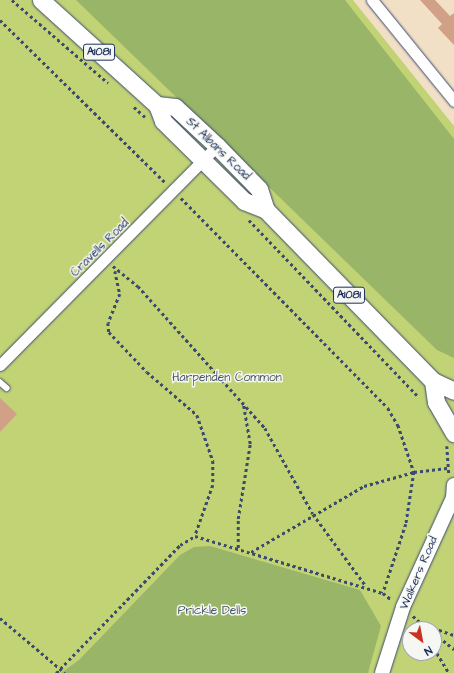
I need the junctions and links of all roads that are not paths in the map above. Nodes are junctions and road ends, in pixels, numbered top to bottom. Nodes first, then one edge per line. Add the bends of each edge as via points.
1 (41, 0) edge
2 (372, 0) edge
3 (454, 101) edge
4 (157, 105) junction
5 (217, 146) junction
6 (204, 162) junction
7 (266, 210) junction
8 (0, 365) edge
9 (433, 381) junction
10 (0, 382) edge
11 (7, 388) dead end
12 (454, 391) edge
13 (450, 436) edge
14 (454, 493) edge
15 (382, 673) edge

1 - 4 main road, St Albans Road / A1081
2 - 3 street
4 - 5 main road, St Albans Road / A1081 via 175,107
4 - 6 main road, St Albans Road / A1081 via 163,121
5 - 6 street, Cravells Road
5 - 7 main road, St Albans Road / A1081 via 259,189
6 - 7 main road, St Albans Road / A1081 via 244,201
6 - 8 street, Cravells Road
7 - 9 main road, St Albans Road / A1081
9 - 12 main road, St Albans Road / A1081
9 - 13 main road via 436,402
10 - 11 lane
14 - 15 street, Walkers Road via 403,607

